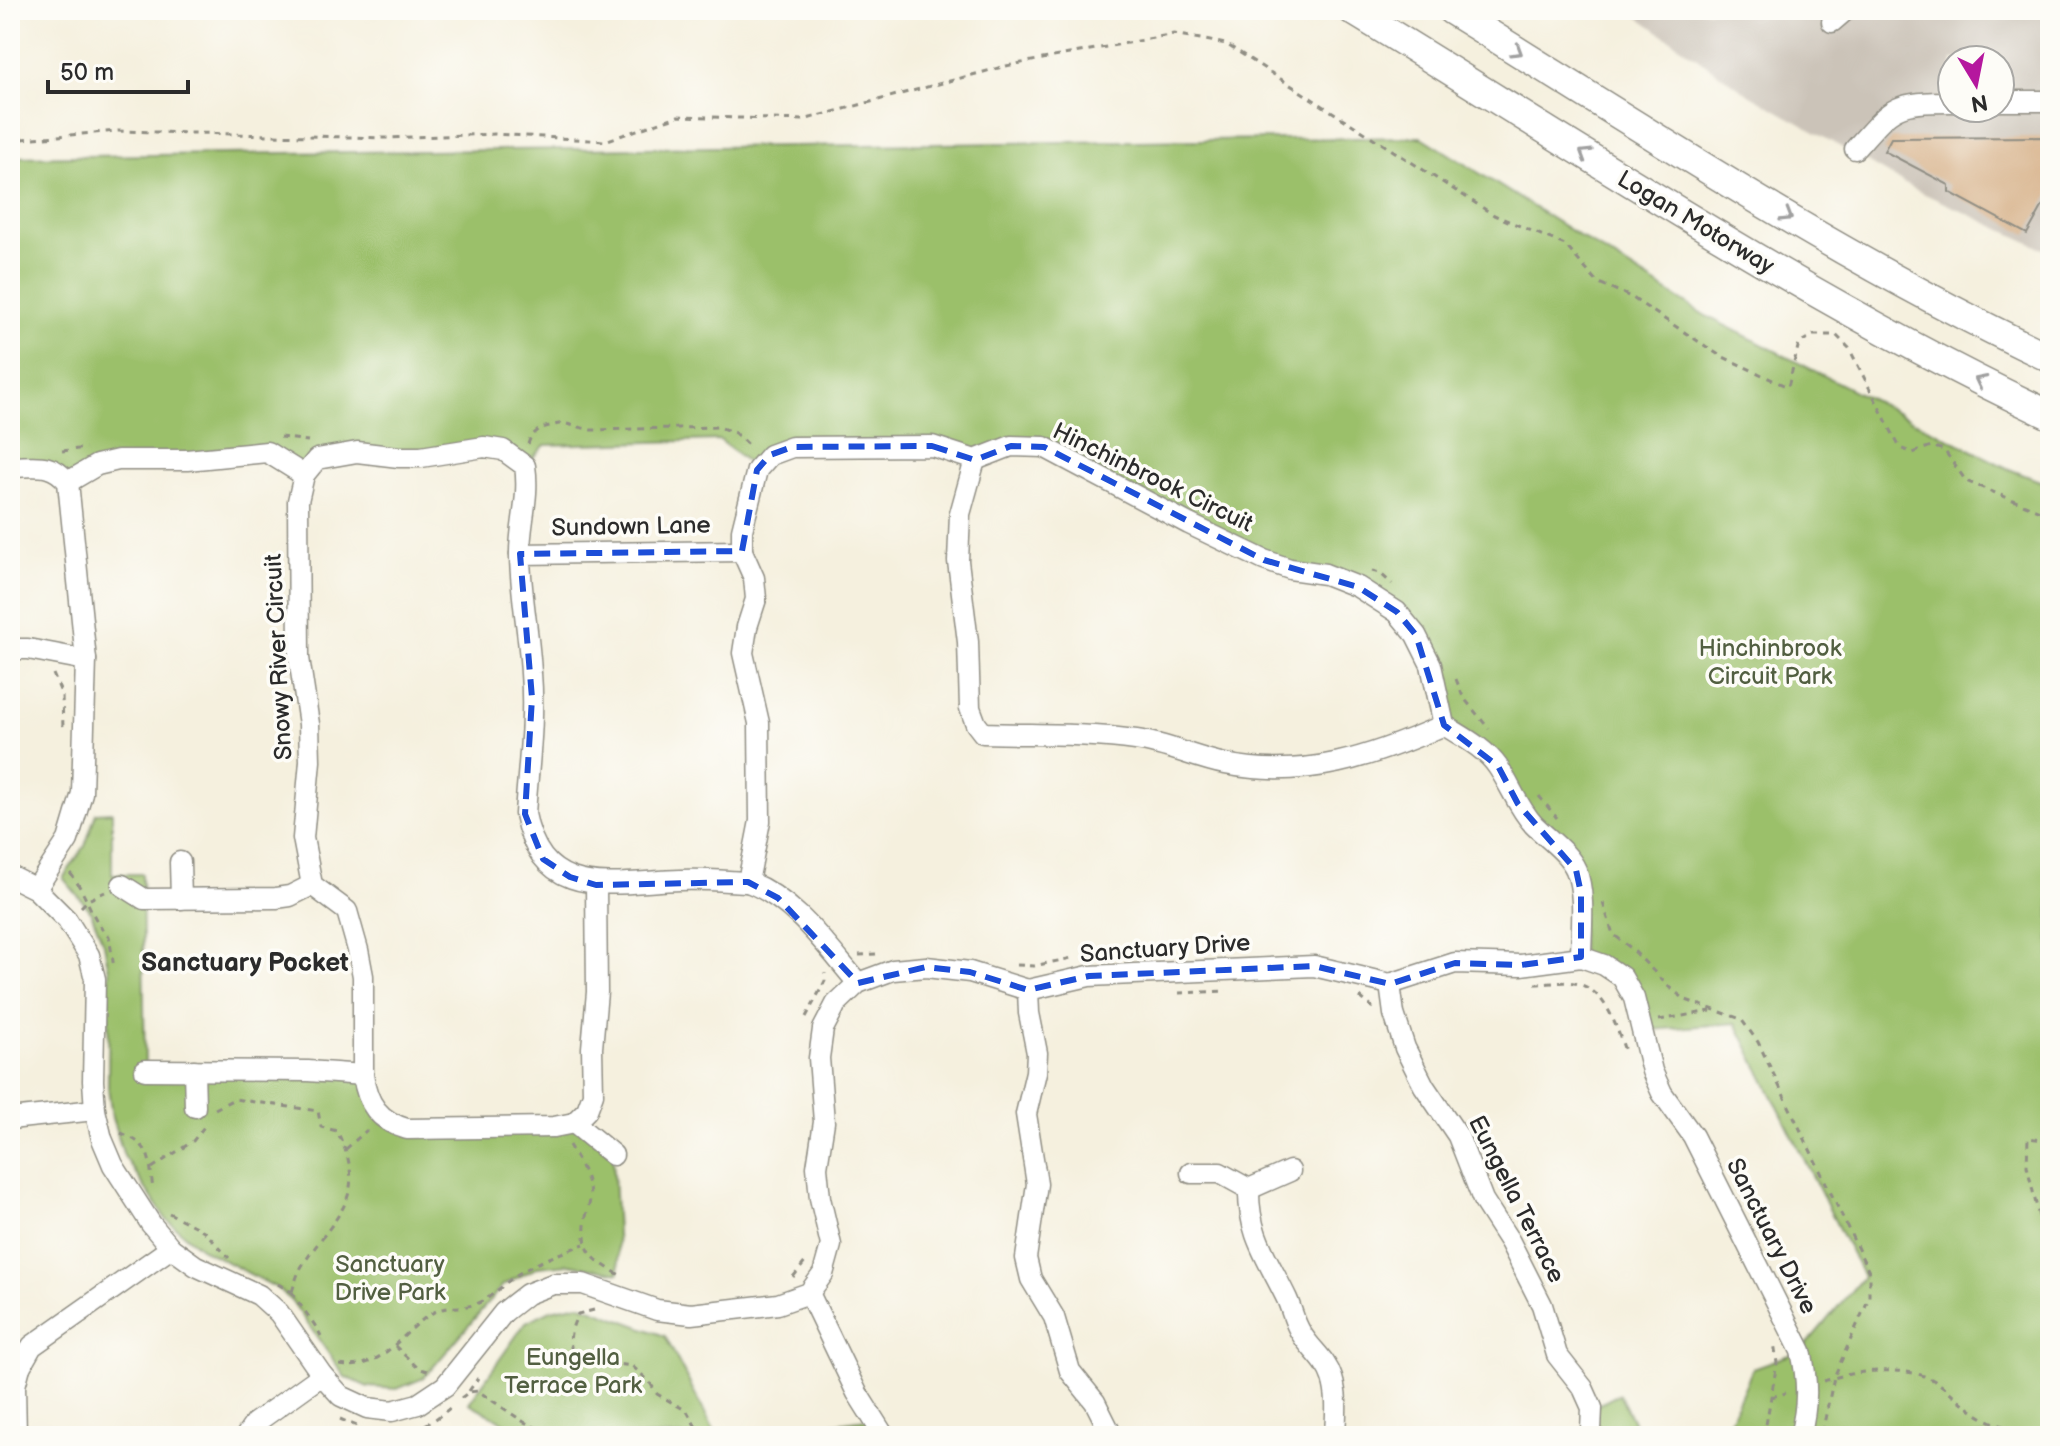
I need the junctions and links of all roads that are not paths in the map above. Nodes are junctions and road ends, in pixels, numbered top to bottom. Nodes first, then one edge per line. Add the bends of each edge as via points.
1 (1352, 10) edge
2 (1451, 10) edge
3 (2016, 101) edge
4 (2050, 101) edge
5 (1936, 102) edge
6 (1855, 149) dead end
7 (2050, 358) edge
8 (2050, 415) edge
9 (975, 460) junction
10 (10, 467) edge
11 (304, 475) junction
12 (68, 482) junction
13 (742, 551) junction
14 (520, 554) junction
15 (10, 649) edge
16 (86, 660) junction
17 (1444, 725) junction
18 (180, 862) dead end
19 (10, 876) edge
20 (748, 882) junction
21 (122, 885) dead end
22 (312, 885) junction
23 (596, 885) junction
24 (36, 889) junction
25 (181, 899) junction
26 (1581, 957) junction
27 (858, 983) junction
28 (1390, 984) junction
29 (1028, 990) junction
30 (145, 1070) dead end
31 (194, 1070) junction
32 (363, 1075) junction
33 (195, 1107) dead end
34 (95, 1110) junction
35 (10, 1119) edge
36 (564, 1125) junction
37 (613, 1155) dead end
38 (1290, 1171) dead end
39 (1191, 1173) dead end
40 (1249, 1189) junction
41 (171, 1248) junction
42 (809, 1293) junction
43 (15, 1365) edge
44 (328, 1367) junction
45 (1335, 1435) edge
46 (16, 1436) edge
47 (246, 1436) edge
48 (884, 1436) edge
49 (1112, 1436) edge
50 (1587, 1436) edge
51 (1800, 1436) edge

8 -> 1 highway, Logan Motorway via 1816,295
2 -> 7 highway via 1868,264
3 - 4 street
5 - 6 street via 1895,108
9 - 13 street via 932,446 792,447 770,455 757,470
9 - 17 street, Hinchinbrook Circuit via 1011,446 1044,447 1264,560 1358,587 1397,612 1416,635 1431,665
9 - 17 street via 960,514 958,561 970,708 983,733 1131,739 1242,767 1301,767 1339,764 1385,751
10 - 12 street via 50,467
11 - 12 street via 267,452 118,460
11 - 14 street via 317,459 357,452 421,457 484,447 503,450 525,466
11 - 22 street, Snowy River Circuit via 298,501 299,658 309,724 303,838
12 - 16 street
13 - 14 street, Sundown Lane
13 - 20 street via 754,578 756,599 743,653 759,723 760,821
14 - 23 street via 531,672 525,814 529,836 543,859 570,877
15 - 16 street
16 - 24 street via 82,793 68,840
17 - 26 street via 1486,752 1526,814 1576,870
18 - 25 street
19 - 24 street
20 - 23 street
20 - 27 street via 778,898
21 - 25 street via 144,899
22 - 25 street via 276,898
22 - 32 street via 347,911 358,950
23 - 36 street via 593,1094 587,1110
24 - 34 street via 67,920 89,955 95,979
26 - 28 street via 1521,965 1455,963
26 - 51 street, Sanctuary Drive via 1622,977 1634,998 1662,1093 1693,1136 1801,1351 1808,1408
27 - 29 street via 893,970 926,967 970,972
27 - 42 street via 836,1004 823,1029 819,1058 824,1122 817,1167 831,1245 823,1274
28 - 29 street, Sanctuary Drive via 1314,966 1089,976
28 - 50 street, Eungella Terrace via 1394,1014 1417,1074 1458,1136 1483,1200 1542,1305 1557,1355 1592,1408
29 - 49 street via 1037,1053 1026,1114 1037,1184 1026,1258 1031,1279 1054,1317 1070,1371 1095,1402
30 - 31 street
31 - 32 street
31 - 33 street
32 - 36 street via 365,1092 381,1116 407,1129
34 - 35 street
34 - 41 street via 113,1165
36 - 37 street
38 - 40 street
39 - 40 street via 1220,1173
40 - 45 street via 1252,1229 1296,1326 1323,1357 1332,1378
41 - 43 street via 32,1346
41 - 44 street via 196,1266 259,1295
42 - 44 street via 778,1304 691,1314 657,1310 583,1284 553,1284 527,1294 504,1312 445,1386 418,1404 392,1411 367,1408 341,1396
42 - 48 street
43 - 46 street
44 - 47 street via 255,1423

